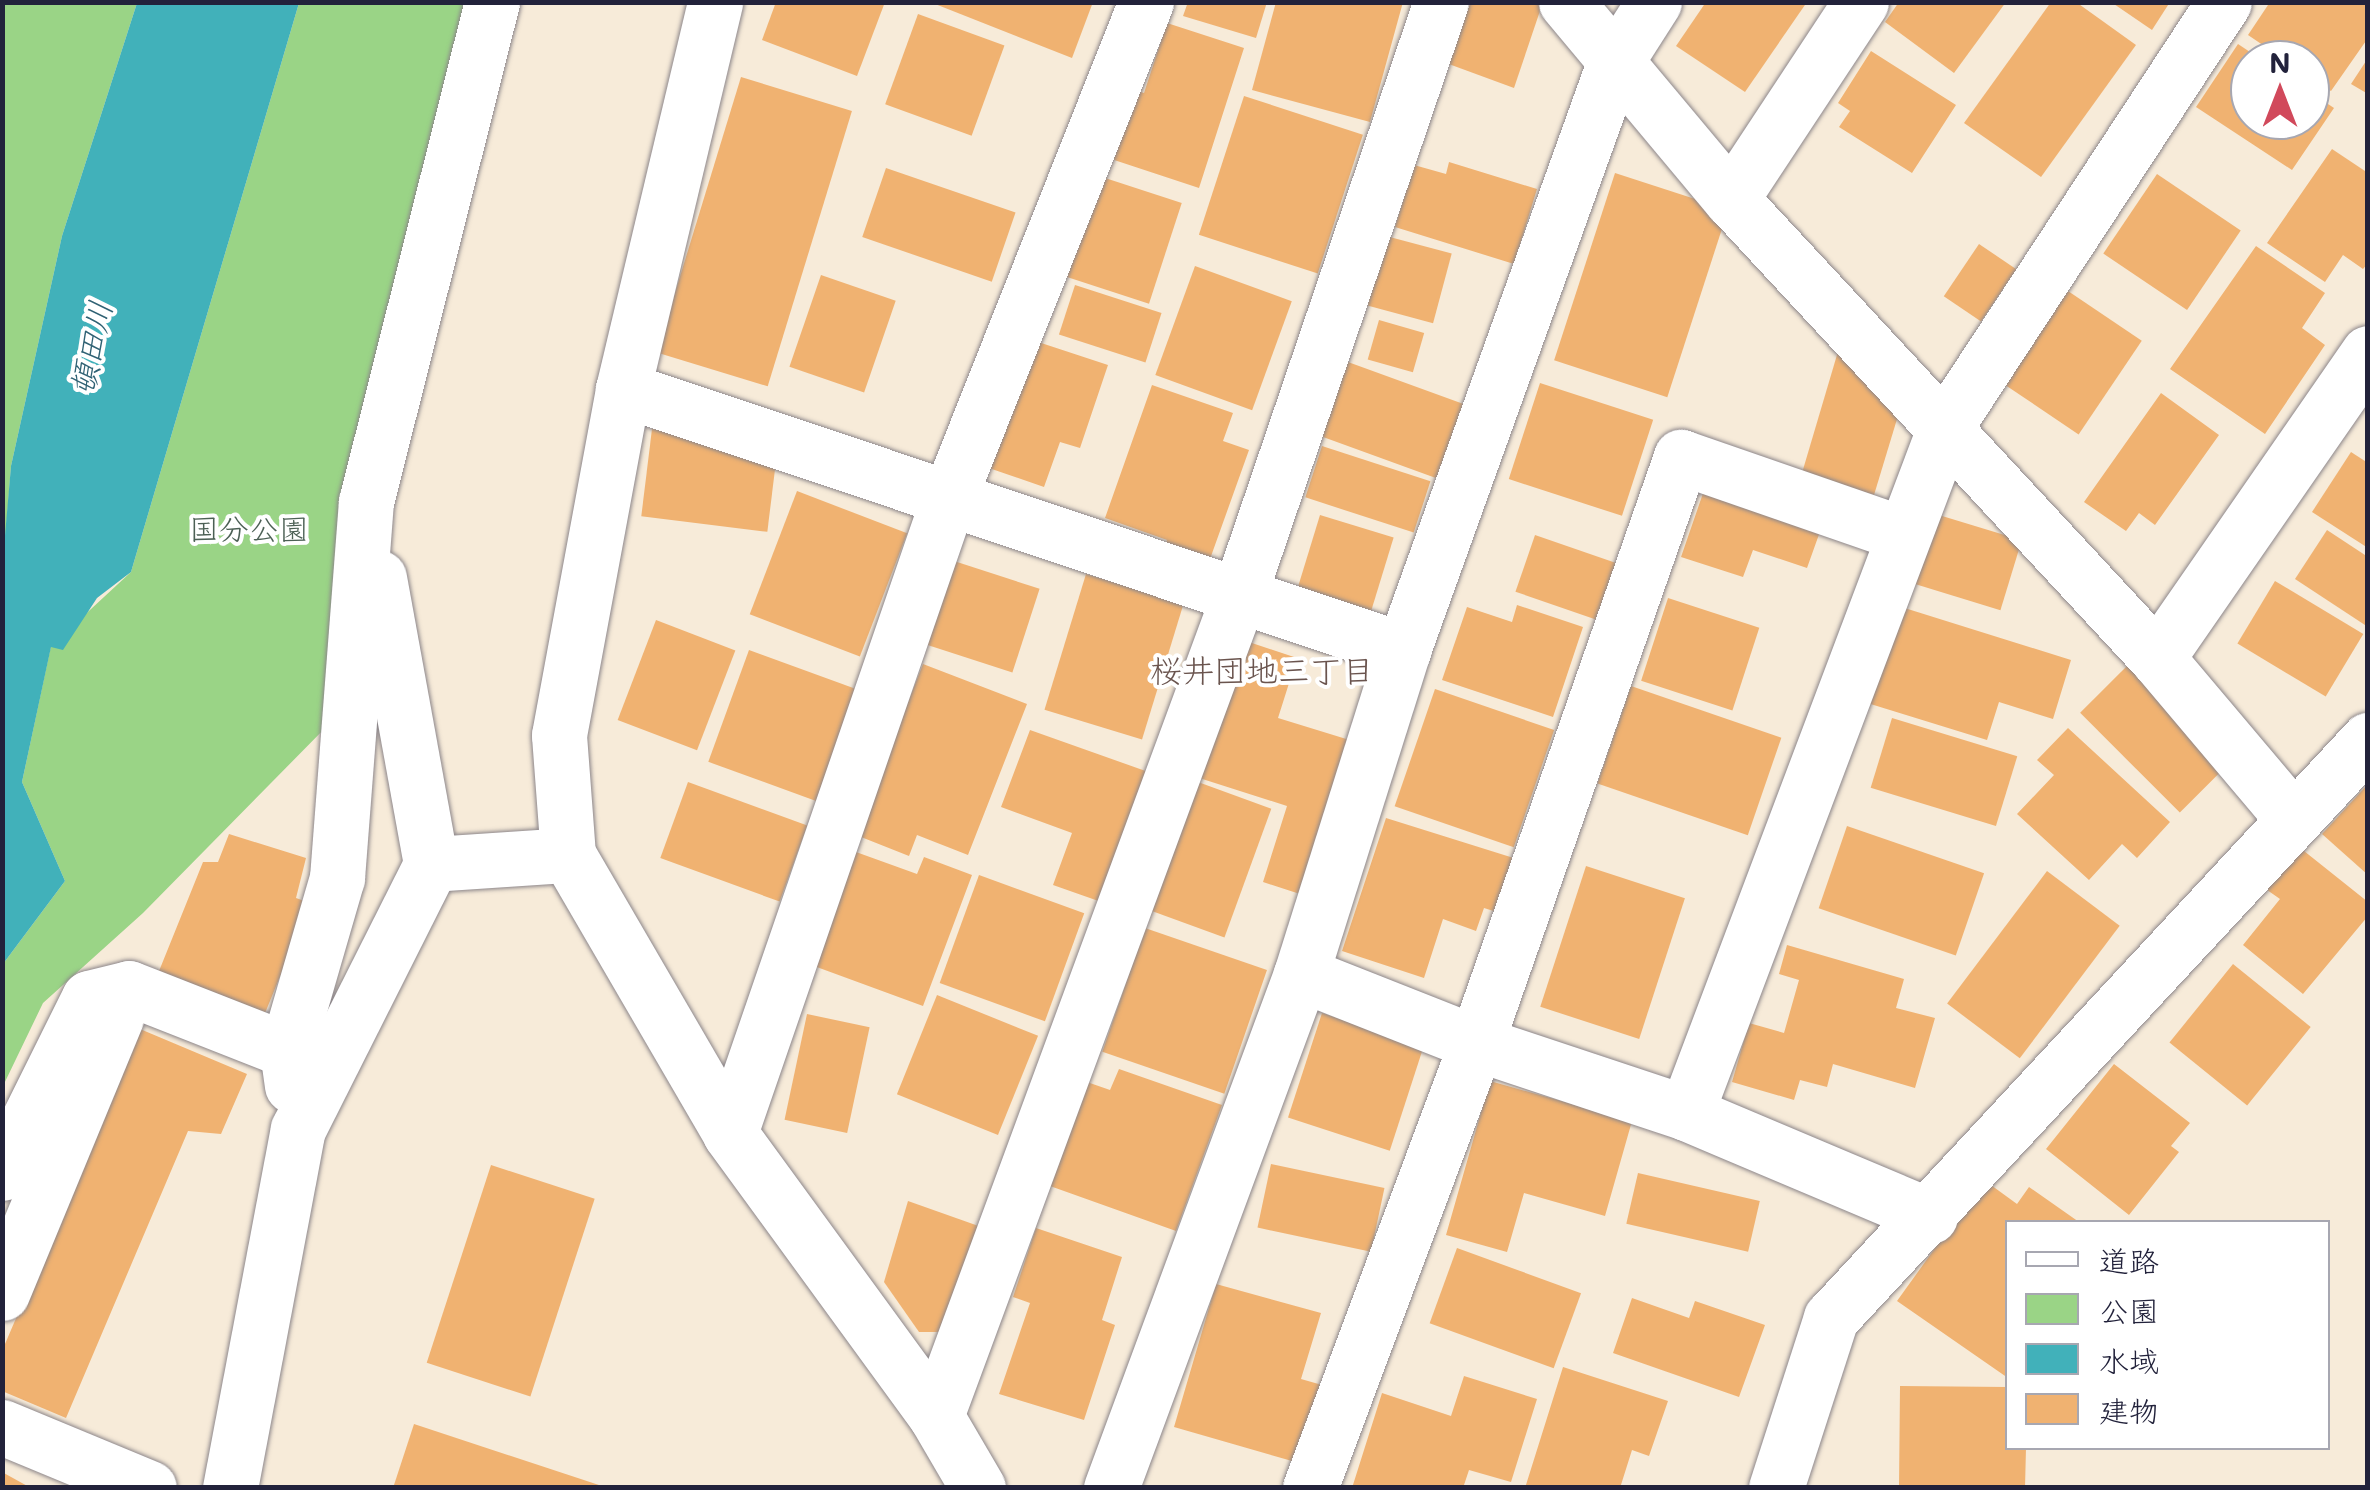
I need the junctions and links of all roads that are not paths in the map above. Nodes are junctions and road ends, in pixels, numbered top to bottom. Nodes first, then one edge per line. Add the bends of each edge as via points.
1 (492, 2) edge
2 (715, 2) edge
3 (1146, 2) edge
4 (1441, 2) edge
5 (1566, 2) edge
6 (1654, 2) edge
7 (1861, 2) edge
8 (2224, 2) edge
9 (1613, 66) junction
10 (1731, 199) junction
11 (2368, 353) edge
12 (623, 389) junction
13 (1945, 427) junction
14 (948, 500) junction
15 (366, 502) junction
16 (1900, 533) junction
17 (1239, 595) junction
18 (1404, 650) junction
19 (2157, 658) junction
20 (2368, 740) edge
21 (2292, 818) junction
22 (568, 854) junction
23 (430, 864) junction
24 (1301, 974) junction
25 (129, 988) junction
26 (1476, 1043) junction
27 (287, 1050) junction
28 (1686, 1113) junction
29 (298, 1130) junction
30 (730, 1133) junction
31 (2, 1173) edge
32 (1930, 1216) junction
33 (2, 1293) edge
34 (936, 1416) junction
35 (2, 1427) edge
36 (149, 1488) edge
37 (230, 1488) edge
38 (978, 1488) edge
39 (1111, 1488) edge
40 (1310, 1488) edge
41 (1776, 1488) edge

1 - 15 street
2 - 12 street
3 - 14 street
4 - 17 street
5 - 9 street
6 - 9 street
7 - 10 street
8 - 13 street
9 - 10 street
9 - 18 street
10 - 13 street
11 - 19 street
12 - 14 street
12 - 22 street via 559,735
13 - 16 street
13 - 19 street
14 - 17 street
14 - 30 street
15 - 23 street
15 - 27 street via 337,878
16 - 26 street via 1681,457
16 - 28 street
17 - 18 street
17 - 34 street
18 - 24 street
19 - 21 street
20 - 21 street
21 - 32 street
22 - 23 street
22 - 30 street
23 - 29 street
24 - 26 street
24 - 39 street
25 - 27 street
25 - 31 street via 89,998
25 - 33 street
26 - 28 street
26 - 40 street
27 - 29 street
28 - 32 street
29 - 37 street
30 - 34 street
32 - 41 street via 1832,1318
34 - 38 street
35 - 36 street

